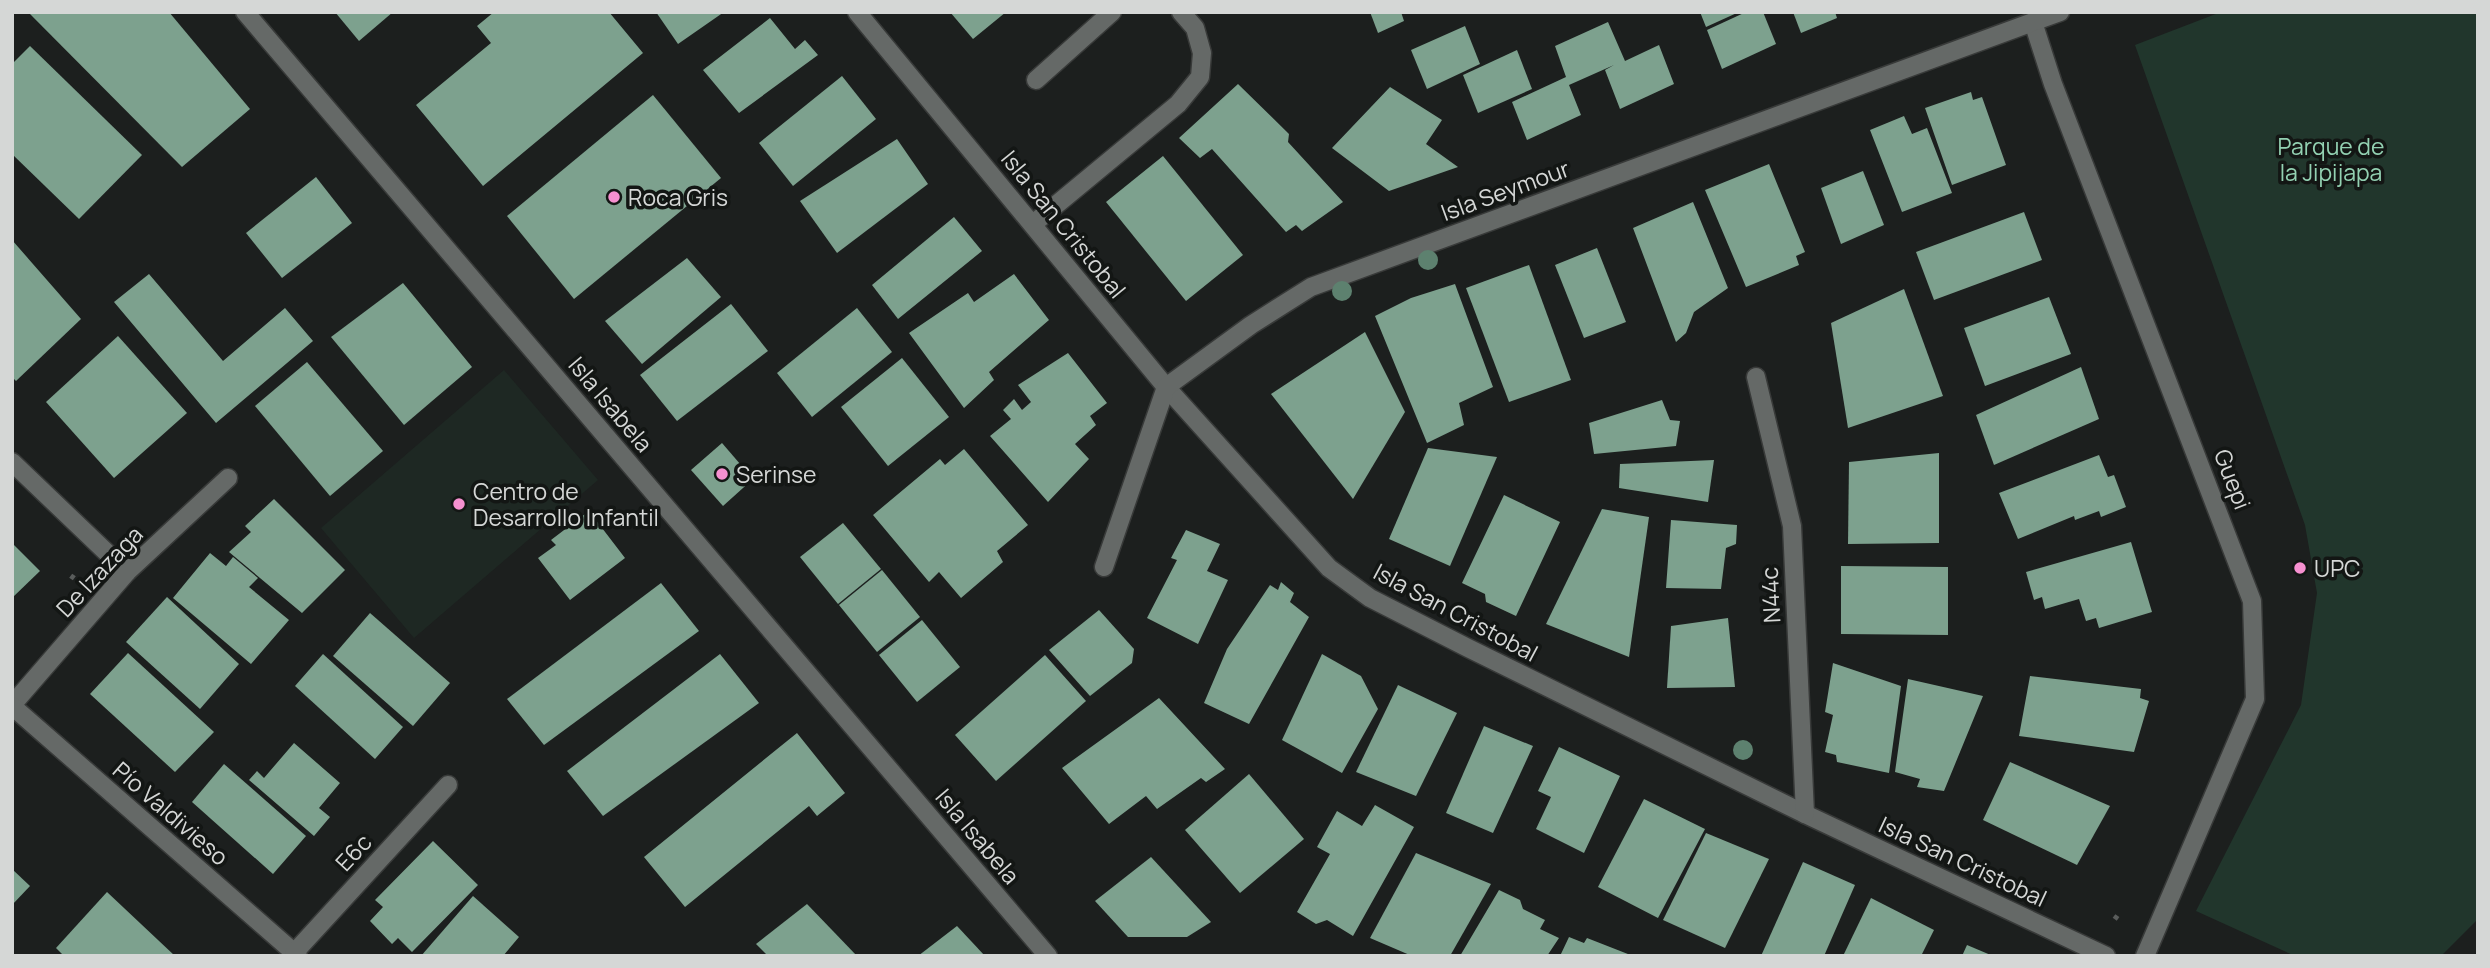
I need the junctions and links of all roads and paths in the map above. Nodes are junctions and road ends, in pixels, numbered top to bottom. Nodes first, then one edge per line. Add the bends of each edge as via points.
1 (245, 12) edge
2 (857, 12) edge
3 (1112, 12) edge
4 (1181, 12) edge
5 (2060, 12) edge
6 (2032, 22) junction
7 (1036, 80) dead end
8 (1033, 224) junction
9 (1756, 377) dead end
10 (1166, 387) junction
11 (12, 462) edge
12 (228, 478) dead end
13 (1104, 567) dead end
14 (77, 571) dead end
15 (127, 572) junction
16 (71, 579) dead end
17 (12, 706) edge
18 (448, 785) dead end
19 (1805, 814) junction
20 (2114, 916) dead end
21 (2121, 921) dead end
22 (296, 954) edge
23 (1048, 956) edge
24 (2106, 956) edge
25 (2145, 956) edge

1 - 23 street, Isla Isabela
2 - 8 street, Isla San Cristobal
3 - 7 street
4 - 8 street via 1195,28 1202,53 1199,78 1178,104
5 - 6 street, Isla Seymour
6 - 10 street, Isla Seymour via 1311,287
6 - 25 street, Guepi via 2252,601 2255,699
8 - 10 street, Isla San Cristobal
9 - 19 street, N44c via 1791,526
10 - 13 street
10 - 19 street, Isla San Cristobal via 1329,568 1370,598
11 - 15 street
12 - 15 street, De Izazaga
14 - 16 path
15 - 17 street, De Izazaga
17 - 22 street, Pío Valdivieso
18 - 22 street, E6c
19 - 24 street, Isla San Cristobal
20 - 21 path

